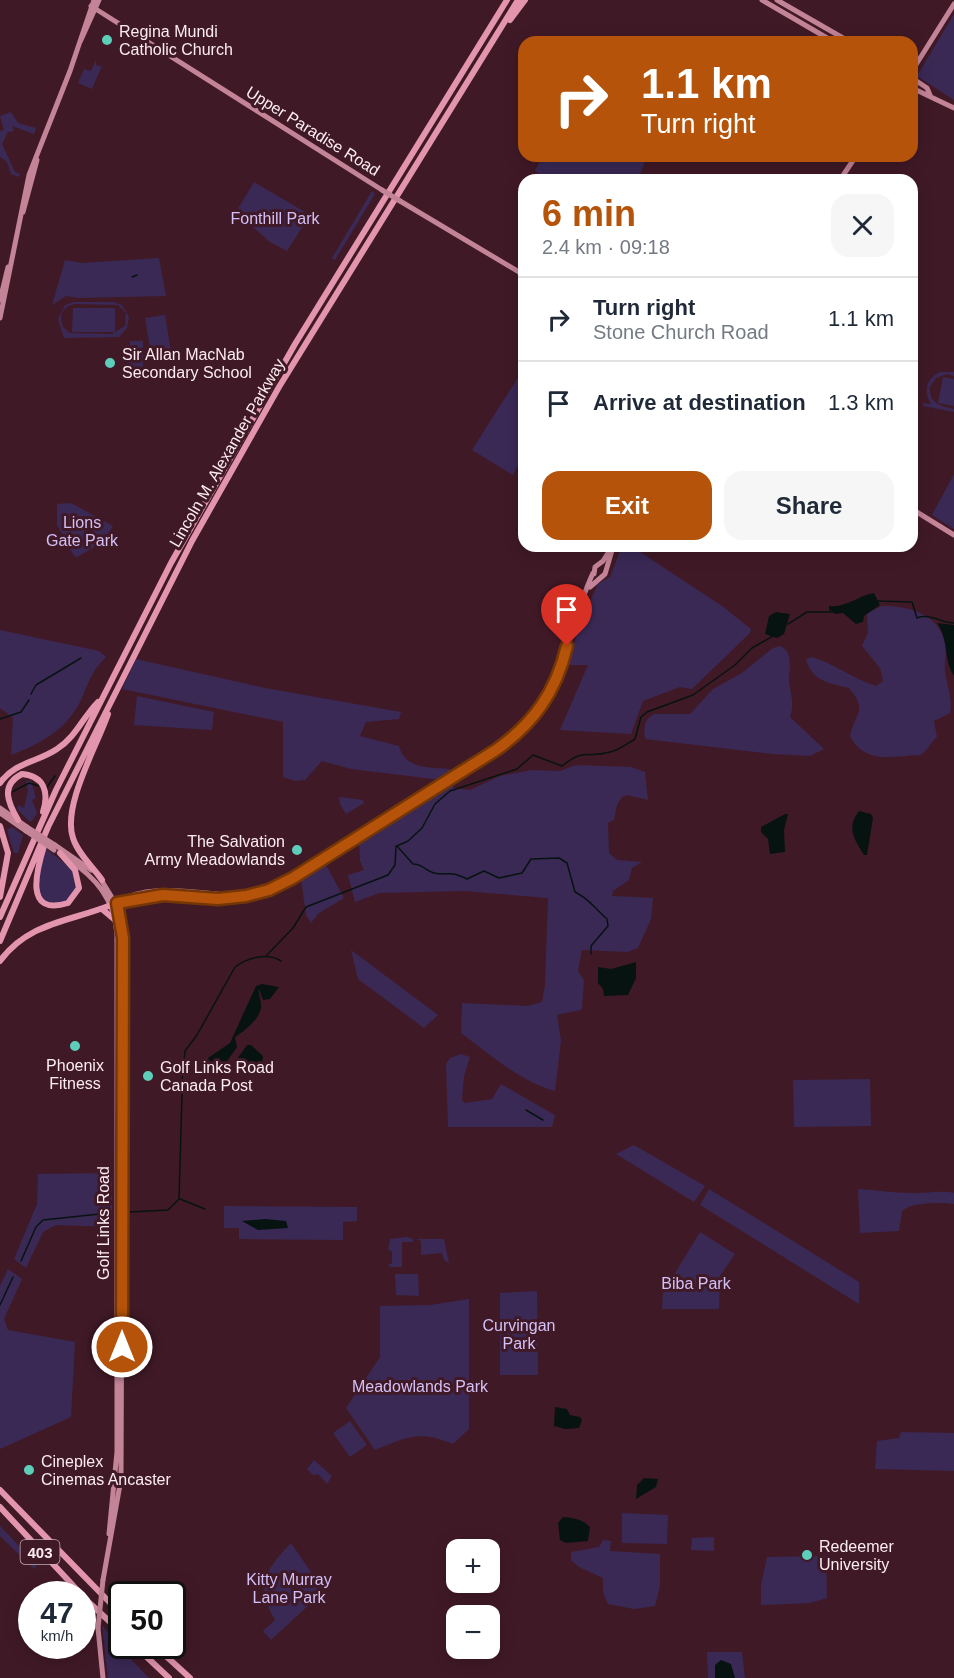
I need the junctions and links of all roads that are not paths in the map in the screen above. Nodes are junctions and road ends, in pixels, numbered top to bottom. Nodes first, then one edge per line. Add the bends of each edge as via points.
1 (99, 0) edge
2 (505, 0) edge
3 (518, 0) edge
4 (525, 0) edge
5 (762, 0) edge
6 (777, 0) edge
7 (954, 4) edge
8 (94, 5) edge
9 (501, 29) junction
10 (816, 31) junction
11 (831, 32) junction
12 (828, 36) edge
13 (834, 36) edge
14 (918, 61) edge
15 (918, 82) edge
16 (918, 90) edge
17 (930, 95) junction
18 (954, 108) edge
19 (11, 260) junction
20 (518, 271) edge
21 (0, 300) edge
22 (0, 318) edge
23 (918, 513) edge
24 (954, 535) edge
25 (609, 552) edge
26 (612, 552) edge
27 (599, 565) junction
28 (606, 571) junction
29 (593, 573) junction
30 (600, 578) junction
31 (581, 601) junction
32 (102, 697) junction
33 (113, 697) junction
34 (0, 783) edge
35 (0, 808) edge
36 (0, 813) edge
37 (18, 820) junction
38 (0, 826) edge
39 (48, 827) junction
40 (27, 829) junction
41 (31, 843) junction
42 (56, 849) junction
43 (102, 880) junction
44 (0, 897) edge
45 (114, 904) junction
46 (102, 908) junction
47 (0, 917) edge
48 (115, 920) junction
49 (0, 941) edge
50 (0, 961) edge
51 (119, 1351) junction
52 (117, 1386) junction
53 (121, 1395) junction
54 (0, 1484) edge
55 (0, 1490) edge
56 (0, 1507) edge
57 (19, 1508) junction
58 (110, 1541) junction
59 (69, 1581) edge
60 (108, 1600) edge
61 (96, 1608) edge
62 (108, 1620) edge
63 (149, 1659) edge
64 (169, 1659) edge
65 (103, 1678) edge
66 (169, 1678) edge
67 (190, 1678) edge

1 - 8 main road
2 - 32 highway, Lincoln M. Alexander Parkway via 295,344 177,553
3 - 9 highway, Lincoln M. Alexander Parkway
4 - 9 highway
5 - 10 main road
6 - 11 main road
7 - 14 main road
8 - 19 main road via 38,152
8 - 20 main road, Upper Paradise Road, bridge via 382,190
9 - 33 highway, Lincoln M. Alexander Parkway via 298,356 192,541
10 - 11 main road
10 - 12 main road
11 - 13 main road
15 - 17 main road
16 - 17 main road
17 - 18 main road
19 - 21 main road
19 - 22 main road
23 - 24 main road
25 - 27 main road
26 - 28 main road
27 - 28 main road
27 - 29 main road
28 - 30 main road
29 - 30 main road
29 - 31 main road
30 - 31 main road
31 - 45 main road via 554,688 522,729 496,750 293,878 255,894 218,899 163,895
32 - 34 highway via 59,748 13,769
32 - 41 highway, Lincoln M. Alexander Parkway
33 - 39 highway, Lincoln M. Alexander Parkway
33 - 43 highway via 70,823 75,844
35 - 37 main road
36 - 40 main road
37 - 40 main road
37 - 41 highway via 8,802 8,786 22,774 36,777 45,789 46,800
38 - 44 highway via 8,853
39 - 42 highway via 34,884 41,899 57,906 68,903 79,888 75,870
39 - 49 highway, Lincoln M. Alexander Parkway
40 - 42 main road, bridge
41 - 47 highway, Lincoln M. Alexander Parkway
42 - 43 main road via 90,868
42 - 45 main road via 97,881
43 - 45 main road
45 - 46 highway
45 - 48 main road, Golf Links Road
45 - 51 main road, Golf Links Road via 123,938
46 - 48 highway
46 - 50 highway via 33,931
48 - 51 main road, Golf Links Road
51 - 52 main road, Golf Links Road
51 - 53 main road, Golf Links Road
52 - 53 main road
52 - 58 main road, Golf Links Road
53 - 58 main road, Golf Links Road via 121,1479
54 - 57 highway
55 - 57 highway, 403
56 - 59 highway, 403
57 - 60 highway, 403
58 - 65 main road, Golf Links Road, bridge via 98,1628
61 - 62 highway, 403
63 - 66 highway
64 - 67 highway

